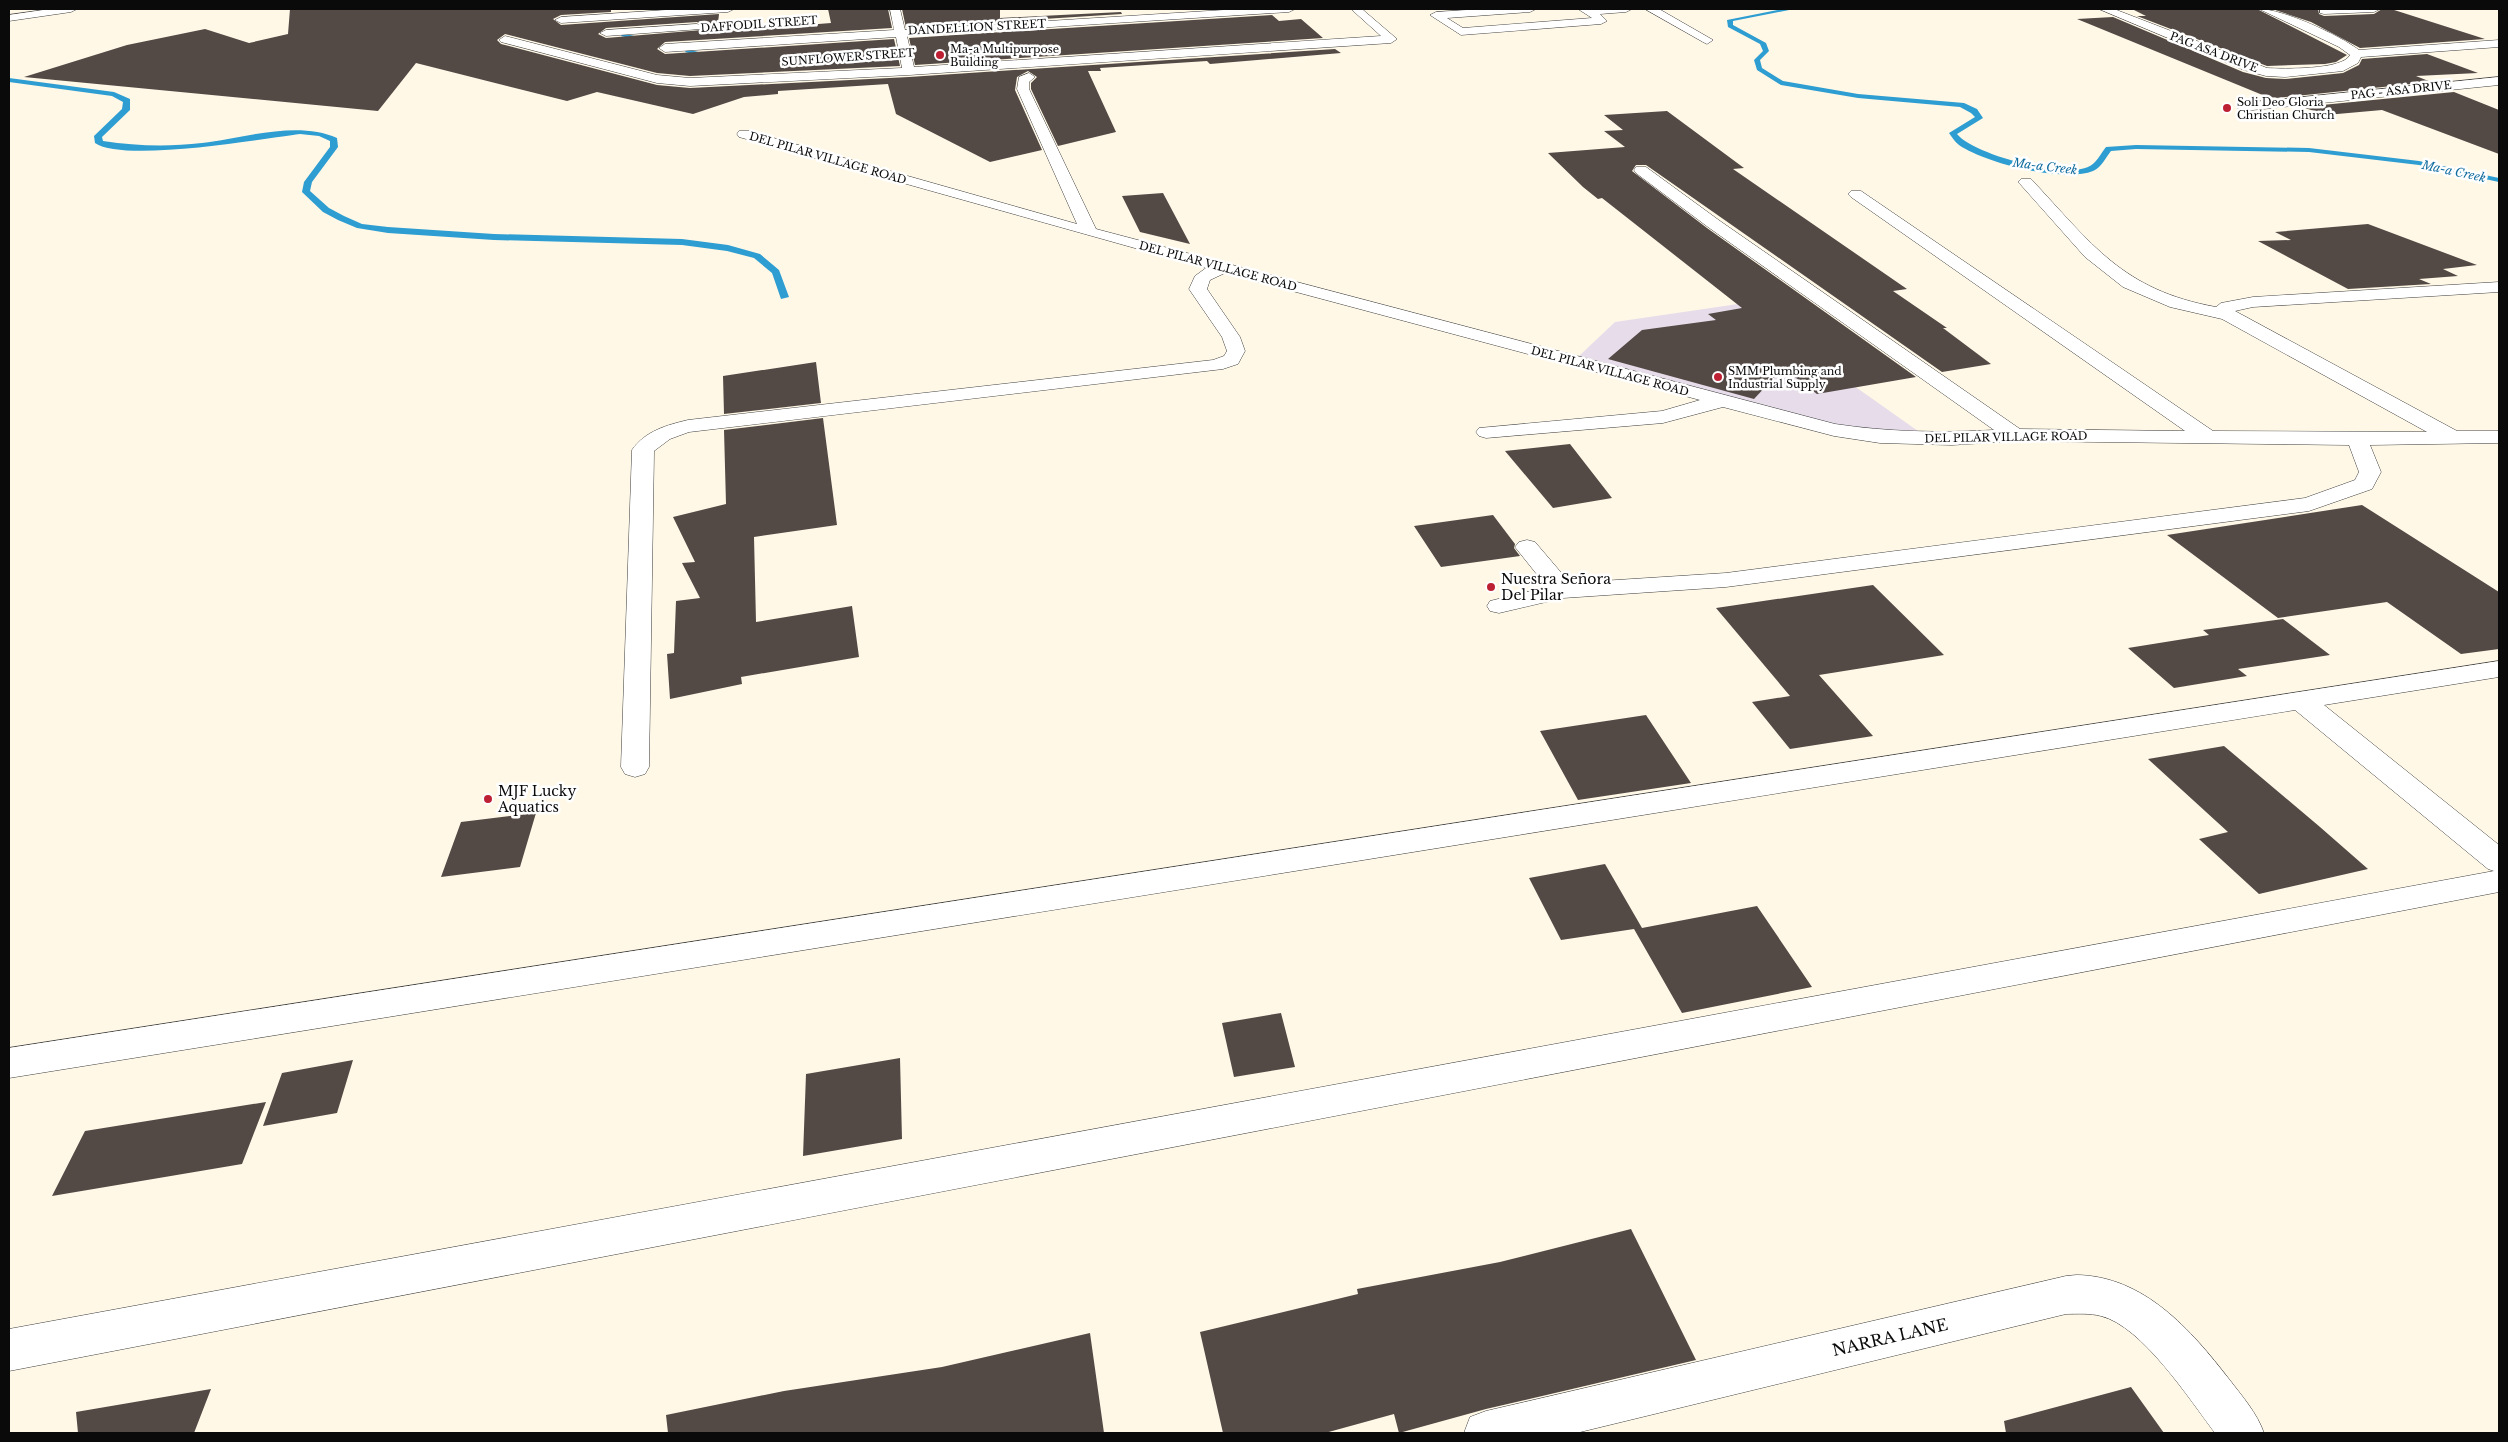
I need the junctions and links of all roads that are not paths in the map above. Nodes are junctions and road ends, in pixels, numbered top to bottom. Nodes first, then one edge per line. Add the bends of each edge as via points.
1 (71, 9) edge
2 (728, 9) edge
3 (1289, 9) edge
4 (1356, 9) edge
5 (1530, 9) edge
6 (1626, 9) edge
7 (1651, 9) edge
8 (2105, 9) edge
9 (2264, 9) edge
10 (2374, 9) edge
11 (1586, 10) edge
12 (2324, 11) dead end
13 (896, 13) edge
14 (9, 18) edge
15 (560, 20) dead end
16 (713, 26) dead end
17 (900, 32) junction
18 (606, 33) dead end
19 (505, 40) dead end
20 (1708, 40) dead end
21 (2499, 44) edge
22 (2356, 54) junction
23 (707, 58) dead end
24 (2343, 67) junction
25 (909, 70) junction
26 (2362, 74) dead end
27 (1029, 77) dead end
28 (2381, 80) dead end
29 (2499, 81) edge
30 (2409, 89) junction
31 (2242, 107) dead end
32 (744, 134) dead end
33 (1641, 170) dead end
34 (2026, 182) dead end
35 (1856, 194) dead end
36 (1089, 232) junction
37 (1225, 268) junction
38 (2499, 288) edge
39 (2227, 314) junction
40 (1722, 401) junction
41 (1486, 432) dead end
42 (2015, 435) junction
43 (2451, 436) junction
44 (2208, 437) junction
45 (2499, 437) edge
46 (2357, 439) junction
47 (1527, 547) dead end
48 (1563, 591) junction
49 (1499, 606) dead end
50 (2499, 669) edge
51 (2300, 700) junction
52 (635, 767) dead end
53 (2499, 861) edge
54 (2499, 881) edge
55 (9, 1063) edge
56 (9, 1350) edge
57 (1486, 1433) edge
58 (2242, 1433) edge

1 - 14 street
2 - 15 street
3 - 17 street, DANDELLION STREET
4 - 25 street via 1391,39
5 - 11 street via 1436,15 1461,32 1601,21
6 - 11 street
7 - 20 street
8 - 24 street, PAG ASA DRIVE via 2256,70 2285,73
9 - 22 street via 2342,44
10 - 12 street
13 - 17 street
16 - 18 street, DAFFODIL STREET
17 - 23 street, DANDELLION STREET via 665,48
17 - 25 street
19 - 25 street via 670,81
21 - 22 street
22 - 24 street via 2354,60
24 - 26 street
27 - 36 street via 1023,80 1023,89
28 - 30 street
29 - 30 street, PAG - ASA DRIVE
30 - 31 street, PAG - ASA DRIVE
32 - 36 street, DEL PILAR VILLAGE ROAD
33 - 42 street
34 - 39 street via 2108,269 2167,300
35 - 44 street
36 - 37 street, DEL PILAR VILLAGE ROAD
37 - 40 street, DEL PILAR VILLAGE ROAD
37 - 52 street via 1205,274 1198,283 1198,289 1231,337 1236,351 1231,360 1216,365 688,426 652,439 642,450
38 - 39 street via 2253,302 2227,306 2223,309
39 - 43 street
40 - 41 street via 1663,417
40 - 42 street, DEL PILAR VILLAGE ROAD via 1857,434 1952,439
42 - 44 street, DEL PILAR VILLAGE ROAD
43 - 45 street, DEL PILAR VILLAGE ROAD
43 - 46 street, DEL PILAR VILLAGE ROAD
44 - 46 street, DEL PILAR VILLAGE ROAD
46 - 48 street via 2370,472 2364,484 2309,504 1726,580
47 - 48 street
48 - 49 street
50 - 51 street
51 - 53 street
51 - 55 street
54 - 56 street
57 - 58 street, NARRA LANE via 2066,1295 2111,1300 2136,1314 2172,1342

